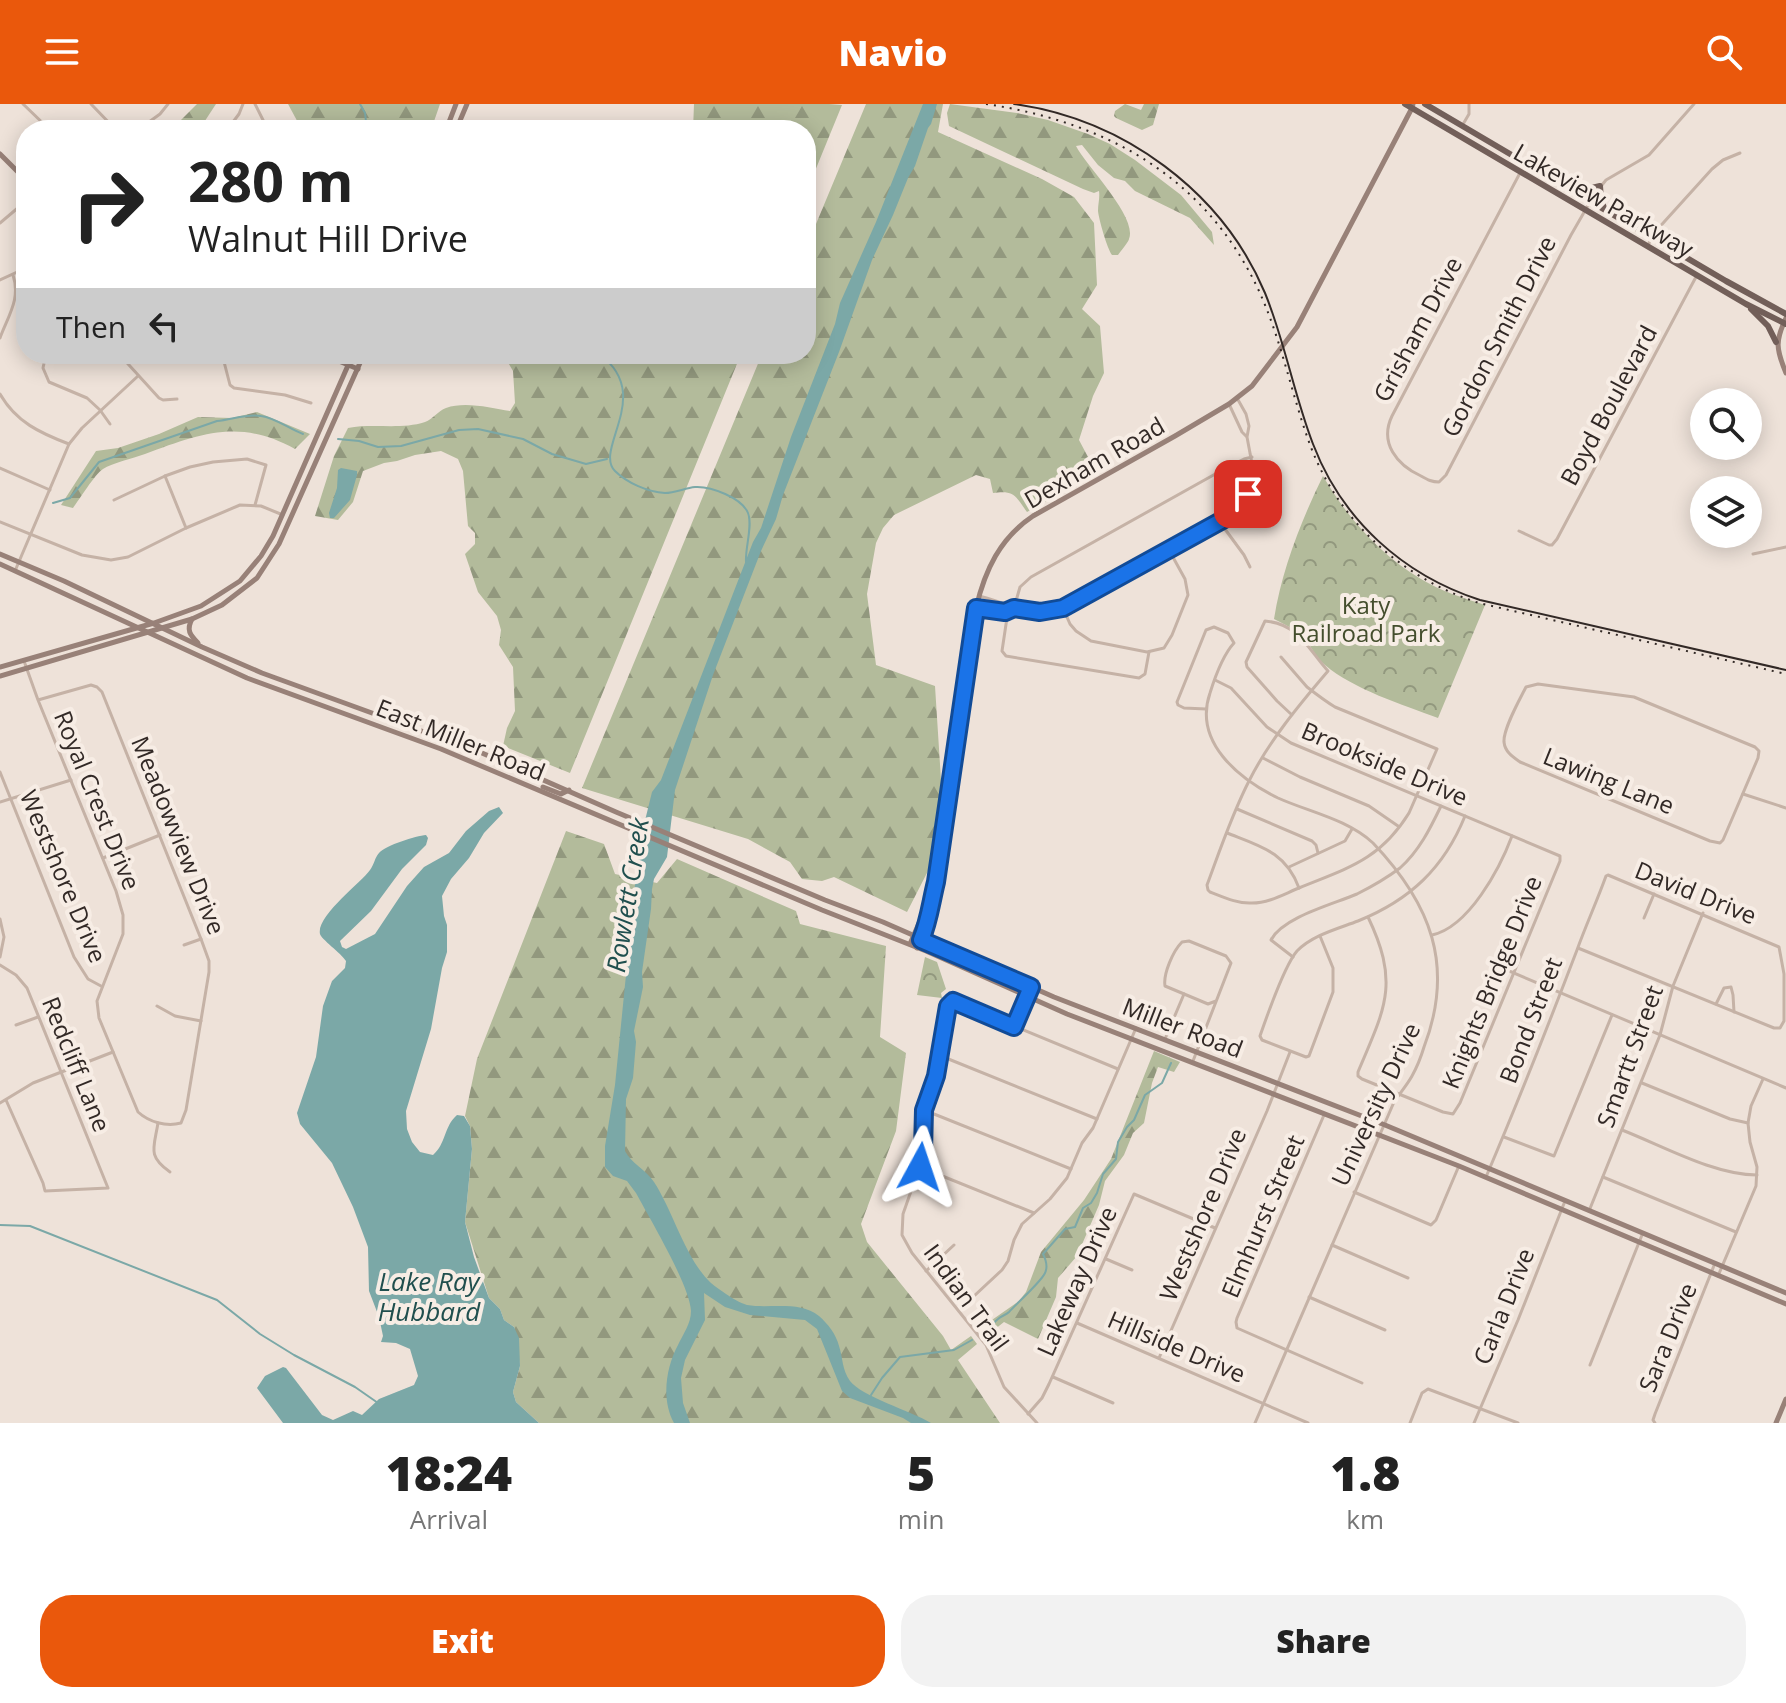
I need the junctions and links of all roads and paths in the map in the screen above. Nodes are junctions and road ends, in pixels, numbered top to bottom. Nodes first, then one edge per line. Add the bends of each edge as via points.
1 (23, 104) edge
2 (91, 104) edge
3 (168, 104) edge
4 (1425, 104) edge
5 (1469, 104) edge
6 (1694, 104) edge
7 (1412, 105) edge
8 (40, 120) edge
9 (106, 120) edge
10 (152, 120) edge
11 (1462, 126) junction
12 (1740, 153) dead end
13 (0, 155) edge
14 (1526, 163) junction
15 (16, 170) edge
16 (1521, 171) junction
17 (1600, 186) junction
18 (1575, 191) junction
19 (1590, 200) junction
20 (1585, 208) junction
21 (1604, 208) junction
22 (16, 209) edge
23 (0, 223) edge
24 (1652, 237) junction
25 (1647, 246) junction
26 (1701, 266) junction
27 (16, 273) edge
28 (13, 275) junction
29 (1697, 275) junction
30 (0, 280) edge
31 (1746, 304) junction
32 (1785, 320) edge
33 (0, 338) edge
34 (1776, 342) junction
35 (44, 364) edge
36 (128, 364) edge
37 (225, 364) edge
38 (360, 364) edge
39 (348, 365) joint
40 (358, 369) junction
41 (1786, 373) edge
42 (138, 376) junction
43 (0, 394) edge
44 (1237, 398) junction
45 (177, 399) dead end
46 (311, 403) dead end
47 (1229, 404) junction
48 (100, 410) junction
49 (110, 424) dead end
50 (1247, 437) junction
51 (69, 444) junction
52 (1252, 457) junction
53 (0, 468) edge
54 (165, 476) junction
55 (1443, 480) joint
56 (50, 490) junction
57 (114, 500) dead end
58 (255, 505) junction
59 (283, 515) junction
60 (290, 518) junction
61 (1219, 521) junction
62 (0, 522) edge
63 (186, 528) junction
64 (1519, 531) dead end
65 (31, 535) junction
66 (1786, 547) edge
67 (1169, 550) junction
68 (0, 554) edge
69 (1753, 554) dead end
70 (19, 562) junction
71 (0, 564) edge
72 (1250, 567) dead end
73 (15, 571) junction
74 (979, 596) junction
75 (976, 608) junction
76 (1014, 608) junction
77 (1063, 608) junction
78 (1008, 611) junction
79 (114, 616) junction
80 (192, 619) junction
81 (154, 623) junction
82 (139, 627) junction
83 (164, 628) junction
84 (150, 632) junction
85 (113, 634) junction
86 (89, 642) junction
87 (202, 647) junction
88 (91, 649) junction
89 (1149, 652) junction
90 (1281, 657) dead end
91 (24, 660) junction
92 (0, 667) edge
93 (27, 668) junction
94 (0, 676) edge
95 (274, 677) junction
96 (1215, 680) junction
97 (271, 687) junction
98 (1311, 691) junction
99 (38, 700) junction
100 (1206, 709) junction
101 (1292, 715) junction
102 (1277, 735) junction
103 (1263, 758) junction
104 (497, 760) junction
105 (492, 770) junction
106 (0, 772) edge
107 (71, 780) junction
108 (1249, 781) junction
109 (534, 787) junction
110 (569, 790) junction
111 (1743, 794) junction
112 (1417, 795) junction
113 (11, 799) junction
114 (0, 802) edge
115 (1441, 806) junction
116 (1786, 808) edge
117 (1237, 809) junction
118 (1465, 816) junction
119 (1400, 827) junction
120 (1352, 828) junction
121 (1227, 833) junction
122 (160, 835) junction
123 (1512, 835) junction
124 (1379, 849) junction
125 (1318, 853) junction
126 (1558, 854) joint
127 (103, 858) junction
128 (1289, 867) junction
129 (1396, 870) junction
130 (1606, 876) joint
131 (1299, 888) junction
132 (1411, 891) junction
133 (1654, 894) junction
134 (929, 909) junction
135 (1703, 913) junction
136 (1368, 917) junction
137 (1644, 918) dead end
138 (0, 919) edge
139 (1432, 935) junction
140 (914, 936) junction
141 (1320, 936) junction
142 (201, 939) junction
143 (921, 940) junction
144 (910, 944) junction
145 (184, 945) dead end
146 (917, 948) junction
147 (1578, 948) junction
148 (0, 957) edge
149 (1293, 957) junction
150 (0, 965) edge
151 (1495, 965) dead end
152 (1513, 972) junction
153 (1673, 986) junction
154 (103, 987) junction
155 (1031, 987) junction
156 (1561, 993) junction
157 (1184, 994) junction
158 (1027, 997) junction
159 (1216, 1001) junction
160 (1716, 1004) junction
161 (157, 1006) dead end
162 (1734, 1012) junction
163 (1612, 1015) junction
164 (38, 1017) junction
165 (201, 1021) junction
166 (16, 1025) dead end
167 (1014, 1027) junction
168 (1136, 1028) junction
169 (1660, 1035) junction
170 (1132, 1038) junction
171 (1165, 1039) junction
172 (113, 1052) junction
173 (1290, 1052) junction
174 (1199, 1053) junction
175 (940, 1055) junction
176 (1196, 1062) junction
177 (1237, 1068) junction
178 (1118, 1069) junction
179 (61, 1072) junction
180 (1234, 1077) junction
181 (1763, 1078) junction
182 (1278, 1083) junction
183 (1642, 1083) junction
184 (1786, 1088) edge
185 (1274, 1093) junction
186 (1399, 1094) junction
187 (6, 1100) junction
188 (0, 1103) edge
189 (924, 1110) junction
190 (1325, 1113) junction
191 (1097, 1119) junction
192 (158, 1123) junction
193 (1748, 1123) junction
194 (1385, 1125) junction
195 (1622, 1130) junction
196 (1380, 1135) junction
197 (1504, 1137) junction
198 (1459, 1166) junction
199 (920, 1167) junction
200 (1490, 1168) junction
201 (1071, 1169) junction
202 (170, 1172) dead end
203 (1757, 1175) junction
204 (1486, 1177) junction
205 (1603, 1177) junction
206 (1354, 1192) junction
207 (1565, 1201) junction
208 (1561, 1210) junction
209 (1589, 1211) junction
210 (1034, 1213) junction
211 (1215, 1228) junction
212 (1737, 1232) junction
213 (1643, 1234) junction
214 (1639, 1243) junction
215 (954, 1245) dead end
216 (1332, 1245) junction
217 (1106, 1259) junction
218 (1715, 1263) junction
219 (1722, 1266) junction
220 (1132, 1270) dead end
221 (926, 1271) junction
222 (1711, 1274) junction
223 (1718, 1276) junction
224 (1408, 1278) dead end
225 (1786, 1293) edge
226 (1309, 1297) junction
227 (1786, 1304) edge
228 (958, 1311) junction
229 (1077, 1323) junction
230 (1385, 1330) dead end
231 (1286, 1349) junction
232 (1159, 1358) junction
233 (1590, 1365) dead end
234 (1053, 1377) junction
235 (1362, 1383) dead end
236 (1786, 1399) edge
237 (1113, 1403) dead end
238 (1262, 1403) junction
239 (1481, 1408) junction
240 (1028, 1414) junction
241 (1037, 1423) edge
242 (1255, 1423) edge
243 (1308, 1423) edge
244 (1410, 1423) edge
245 (1474, 1423) edge
246 (1518, 1423) edge
247 (1655, 1423) edge
248 (1776, 1423) edge

1 - 8 street
2 - 9 street
3 - 10 street
4 - 11 main road, Lakeview Parkway
5 - 11 street
6 - 17 street via 1649,155
7 - 16 main road, Lakeview Parkway
7 - 44 main road, Dexham Road via 1297,327
11 - 14 main road, Lakeview Parkway
12 - 24 street via 1712,169
13 - 15 main road
14 - 16 main road
14 - 18 main road, Lakeview Parkway
16 - 20 main road, Lakeview Parkway
16 - 55 street, Grisham Drive via 1387,429 1402,465 1434,482
17 - 18 main road
17 - 19 street, Gordon Smith Drive
17 - 21 main road
18 - 19 main road, Lakeview Parkway
19 - 20 street, Gordon Smith Drive
19 - 21 main road, Lakeview Parkway
20 - 25 main road, Lakeview Parkway
20 - 55 street, Gordon Smith Drive
21 - 24 main road, Lakeview Parkway
22 - 23 street
24 - 25 street
24 - 26 main road, Lakeview Parkway
25 - 29 main road, Lakeview Parkway
26 - 29 main road
26 - 32 main road, Lakeview Parkway
27 - 28 street
28 - 30 street
28 - 33 street via 16,296
29 - 31 main road, Lakeview Parkway
29 - 64 street, Boyd Boulevard via 1557,539 1546,544
31 - 32 main road, Lakeview Parkway
31 - 34 main road
32 - 34 main road
34 - 41 main road
35 - 48 street via 49,382 87,398
36 - 42 street
37 - 46 street via 234,388
38 - 40 main road
39 - 40 main road
39 - 59 main road
40 - 60 main road
42 - 45 street via 159,398
42 - 48 street
43 - 51 street via 31,427
44 - 47 main road, Dexham Road
44 - 50 street via 1246,414
47 - 50 street
47 - 74 main road, Dexham Road via 1025,521 994,556
48 - 49 street
48 - 51 street
50 - 52 street
51 - 56 street
52 - 61 street via 1248,494
52 - 76 street via 1031,577 1020,587
53 - 56 street
54 - 57 street
54 - 58 street via 213,462 247,459 266,465
54 - 63 street
56 - 65 street
58 - 59 street
58 - 63 street via 240,505
59 - 60 main road
59 - 81 main road via 240,581 201,606
60 - 80 main road via 257,578 222,605
61 - 67 street
61 - 72 street
62 - 65 street
63 - 65 street via 111,560
65 - 70 street
66 - 69 street
67 - 77 street
67 - 89 street via 1188,595 1167,645
68 - 70 main road, East Miller Road
70 - 73 street
70 - 81 main road, East Miller Road
71 - 73 main road, East Miller Road
73 - 79 main road, East Miller Road
74 - 75 main road, Dexham Road
74 - 76 street
75 - 78 street
75 - 134 main road, Dexham Road
76 - 77 street
76 - 78 street
77 - 89 street via 1070,624 1091,641
78 - 89 street via 1002,651 1006,656 1139,678 1145,674
79 - 82 main road, East Miller Road
79 - 85 main road via 120,627
80 - 83 main road
80 - 87 main road via 189,631
81 - 82 main road
81 - 83 main road, East Miller Road
82 - 84 main road, East Miller Road
82 - 85 main road
83 - 84 main road
83 - 87 main road, East Miller Road
84 - 88 main road
84 - 97 main road, East Miller Road
85 - 86 main road
86 - 88 main road
86 - 91 main road
87 - 95 main road, East Miller Road
88 - 93 main road
90 - 98 street
91 - 92 main road
91 - 93 street, Royal Crest Drive
93 - 94 main road
93 - 99 street, Royal Crest Drive
95 - 97 main road
95 - 104 main road, East Miller Road
96 - 100 street
96 - 100 street via 1234,643 1228,633 1214,627 1206,630 1177,702 1184,708
96 - 102 street, Brookside Drive via 1231,688
97 - 105 main road, East Miller Road
98 - 101 street
98 - 101 street via 1328,671 1297,633 1263,623 1247,667
98 - 112 street via 1335,707 1437,749
99 - 107 street, Royal Crest Drive
99 - 122 street, Meadowview Drive via 84,686 102,692
100 - 108 street, University Drive via 1216,749
101 - 102 street
102 - 103 street
102 - 112 street, Brookside Drive
103 - 108 street
103 - 119 street via 1369,806
104 - 105 main road
104 - 110 main road, East Miller Road
105 - 109 main road, East Miller Road
106 - 113 street, Westshore Drive
107 - 113 street
107 - 127 street, Royal Crest Drive
108 - 117 street
108 - 120 street, University Drive
109 - 110 main road via 561,794
109 - 144 main road, East Miller Road
110 - 140 main road, Miller Road
111 - 111 street, Lawing Lane via 1759,755 1755,747 1634,697 1547,684 1526,687 1505,734 1508,753 1520,762 1717,843 1725,839
111 - 116 street
112 - 115 street, Brookside Drive
112 - 119 street
113 - 114 street
113 - 154 street, Westshore Drive via 74,957 88,979
115 - 118 street, Brookside Drive
115 - 129 street via 1417,850
117 - 121 street
117 - 125 street via 1312,841
118 - 123 street, Brookside Drive
118 - 132 street via 1440,862
119 - 124 street
120 - 124 street, University Drive
120 - 125 street via 1345,841
121 - 128 street via 1266,848
121 - 131 street via 1206,888 1210,892 1248,903
122 - 127 street
122 - 142 street, Meadowview Drive
123 - 126 street, Brookside Drive
123 - 139 street via 1474,903 1454,924
124 - 129 street, University Drive
124 - 131 street via 1350,868
125 - 128 street
126 - 152 street, Knights Bridge Drive via 1560,861
127 - 154 street, Royal Crest Drive via 124,925
128 - 131 street
129 - 132 street, University Drive
129 - 149 street via 1275,932 1271,940
130 - 133 street, David Drive
130 - 147 street, Bond Street
132 - 136 street
132 - 139 street, University Drive
133 - 135 street, David Drive
133 - 137 street
134 - 140 main road, Dexham Road
134 - 143 main road, Dexham Road
135 - 153 street, Smartt Street
135 - 162 street, David Drive via 1779,947 1784,974 1780,1028
136 - 141 street
136 - 186 street via 1382,950 1386,990 1358,1076
138 - 148 street
139 - 186 street, University Drive via 1438,978 1433,1024 1412,1078
140 - 143 main road, Miller Road
140 - 144 main road, Dexham Road
141 - 149 street
141 - 173 street via 1333,968 1333,992 1309,1056
142 - 145 street
142 - 165 street, Meadowview Drive via 209,972
143 - 146 main road, Dexham Road
143 - 155 main road, Miller Road
144 - 146 main road, Miller Road
146 - 158 main road, Miller Road
147 - 153 street
147 - 156 street, Bond Street
149 - 173 street via 1260,1036
150 - 164 street, Redcliff Lane via 22,981
151 - 152 street
152 - 156 street
152 - 186 street, Knights Bridge Drive via 1455,1112
153 - 160 street
153 - 169 street, Smartt Street
154 - 172 street, Royal Crest Drive via 97,1001 99,1018
155 - 158 street
155 - 168 main road, Miller Road
156 - 163 street
156 - 197 street, Bond Street
157 - 159 street via 1208,1004
157 - 159 street via 1164,983 1177,947 1189,941 1229,960
157 - 171 street
158 - 167 street
158 - 170 main road, Miller Road
159 - 174 street
160 - 162 street
160 - 162 street via 1724,988 1731,987
161 - 165 street
163 - 169 street
163 - 197 street via 1554,1156
164 - 166 street
164 - 179 street, Redcliff Lane
165 - 192 street, Meadowview Drive via 181,1123
167 - 175 street, Indian Trail via 953,1001
167 - 178 street
168 - 170 street
168 - 171 main road, Miller Road
169 - 181 street
169 - 183 street, Smartt Street
170 - 176 main road, Miller Road
170 - 178 street
171 - 174 main road, Miller Road
172 - 179 street
172 - 192 street, Royal Crest Drive via 138,1112
173 - 182 street, Westshore Drive
174 - 176 main road
174 - 177 main road, Miller Road
175 - 189 street, Indian Trail
175 - 191 street
176 - 180 main road, Miller Road
177 - 180 main road
177 - 182 main road, Miller Road
178 - 191 street
179 - 187 street
179 - 187 street, Redcliff Lane via 108,1188 45,1191
180 - 185 main road, Miller Road
181 - 184 street
181 - 193 street
182 - 185 street, Westshore Drive
182 - 194 main road, Miller Road
183 - 193 street
183 - 195 street, Smartt Street
185 - 190 main road, Miller Road
185 - 211 street, Westshore Drive
186 - 194 street, University Drive
187 - 188 street
189 - 199 street, Indian Trail
189 - 201 street
190 - 196 main road, Miller Road
190 - 231 street, Elmhurst Street via 1236,1322 1237,1328
191 - 201 street
192 - 202 street via 153,1153
193 - 203 street
194 - 196 street, University Drive
194 - 200 main road, Miller Road
195 - 203 street via 1724,1171
195 - 205 street, Smartt Street
196 - 198 main road, Miller Road
196 - 206 street, University Drive
197 - 200 street, Bond Street
198 - 204 main road, Miller Road
198 - 206 street via 1431,1225
199 - 210 street
199 - 221 street, Indian Trail via 901,1228
200 - 204 street, Bond Street
200 - 207 main road, Miller Road
201 - 210 street
203 - 212 street
204 - 208 main road, Miller Road
205 - 209 street, Smartt Street
205 - 212 street
206 - 216 street, University Drive
207 - 208 street, Carla Drive
207 - 209 main road, Miller Road
208 - 214 main road, Miller Road
208 - 239 street, Carla Drive
209 - 213 main road, Miller Road
210 - 228 street via 1018,1230 1002,1270
211 - 217 street, Lakeway Drive via 1134,1194
211 - 232 street, Westshore Drive
212 - 219 street
213 - 214 street
213 - 218 main road, Miller Road
214 - 222 main road, Miller Road
214 - 233 street
215 - 221 street
216 - 224 street
216 - 226 street, University Drive
217 - 220 street
217 - 229 street, Lakeway Drive
218 - 219 main road, Miller Road
218 - 222 street, Sara Drive
219 - 223 street
219 - 225 main road, Miller Road
221 - 228 street, Indian Trail
222 - 223 main road, Miller Road
222 - 247 street, Sara Drive
223 - 227 main road, Miller Road
226 - 230 street
226 - 231 street, University Drive
228 - 240 street, Indian Trail via 986,1345 1004,1387
229 - 232 street, Hillside Drive
229 - 234 street, Lakeway Drive
231 - 235 street
231 - 238 street, University Drive
232 - 238 street, Hillside Drive
234 - 237 street
234 - 240 street, Lakeway Drive
236 - 248 main road
238 - 242 street, University Drive
238 - 243 street, Hillside Drive
239 - 244 street via 1425,1389
239 - 245 street, Carla Drive
239 - 246 street
240 - 241 street, Indian Trail

